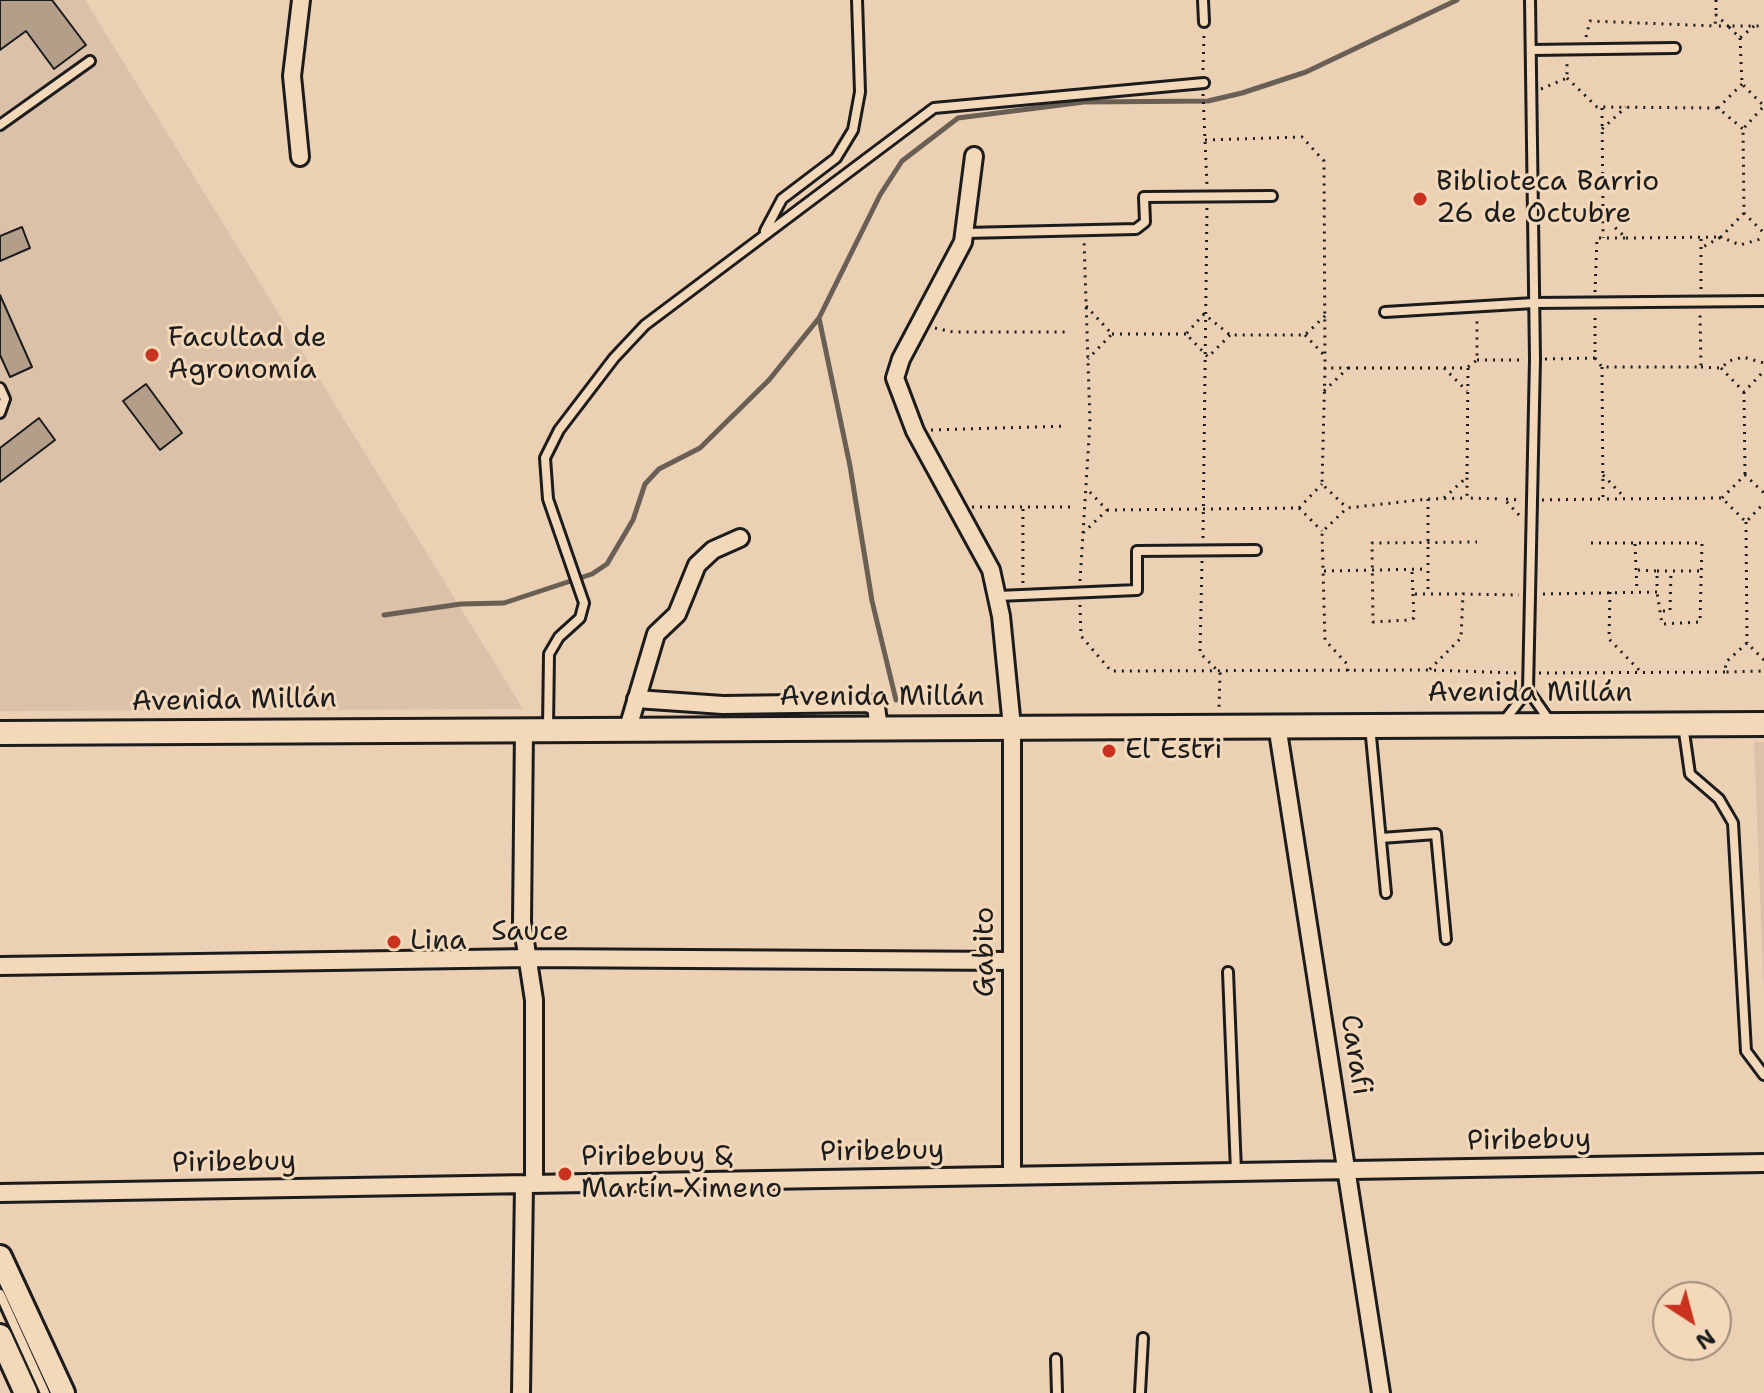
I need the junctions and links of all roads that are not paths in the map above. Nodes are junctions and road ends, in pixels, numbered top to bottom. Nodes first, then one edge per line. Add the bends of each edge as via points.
1 (301, 0) edge
2 (857, 0) edge
3 (1203, 0) edge
4 (1530, 0) edge
5 (1204, 22) road end
6 (1675, 48) dead end
7 (1531, 50) junction
8 (90, 61) dead end
9 (1204, 78) road end
10 (0, 125) edge
11 (974, 156) dead end
12 (300, 157) dead end
13 (1272, 196) dead end
14 (764, 233) junction
15 (965, 233) junction
16 (1764, 301) edge
17 (1534, 303) junction
18 (1385, 312) dead end
19 (0, 388) edge
20 (0, 413) edge
21 (740, 538) dead end
22 (1256, 550) dead end
23 (997, 596) junction
24 (1528, 690) junction
25 (636, 699) junction
26 (1502, 724) junction
27 (1552, 724) junction
28 (1683, 724) junction
29 (1764, 724) edge
30 (1277, 725) junction
31 (1370, 725) junction
32 (1012, 727) junction
33 (628, 728) junction
34 (879, 728) junction
35 (524, 729) junction
36 (549, 729) junction
37 (0, 733) edge
38 (1381, 838) junction
39 (1386, 893) dead end
40 (1446, 939) dead end
41 (529, 958) junction
42 (1012, 961) junction
43 (0, 966) edge
44 (1228, 972) dead end
45 (1764, 1075) edge
46 (1764, 1163) edge
47 (1347, 1171) junction
48 (1236, 1172) junction
49 (1012, 1176) junction
50 (529, 1184) junction
51 (0, 1193) edge
52 (0, 1257) edge
53 (0, 1294) edge
54 (0, 1336) edge
55 (1143, 1338) dead end
56 (1056, 1359) dead end
57 (26, 1393) edge
58 (45, 1393) edge
59 (63, 1393) edge
60 (521, 1393) edge
61 (1057, 1393) edge
62 (1140, 1393) edge
63 (1381, 1393) edge

1 - 12 street via 292,76
2 - 14 lane via 860,92 853,130 836,158 782,199
3 - 5 lane
4 - 7 lane
6 - 7 lane
7 - 17 lane
8 - 10 lane
9 - 14 lane via 934,108
11 - 15 street
13 - 15 lane via 1144,197 1145,222 1136,229
14 - 36 lane via 645,325 559,430 545,458 548,499 584,603 583,613 549,654
15 - 23 street, Gabito via 895,378 915,431 991,570
16 - 17 lane
17 - 18 lane
17 - 24 lane
19 - 20 lane via 5,399
21 - 25 street via 713,550 697,565 677,614 656,634
22 - 23 lane via 1137,551 1137,590
23 - 32 street, Gabito
24 - 26 lane
24 - 27 lane
25 - 33 street
25 - 34 street via 723,705 868,703 876,707
26 - 27 main road, Avenida Millán
26 - 31 main road, Avenida Millán
27 - 28 main road, Avenida Millán
28 - 29 main road, Avenida Millán
28 - 45 lane via 1690,774 1719,799 1733,823 1746,1051
30 - 31 main road, Avenida Millán
30 - 32 main road, Avenida Millán
30 - 47 street, Carafi
31 - 38 lane
32 - 34 main road, Avenida Millán
32 - 42 street, Gabito
33 - 34 main road, Avenida Millán
33 - 36 main road, Avenida Millán
35 - 36 main road, Avenida Millán
35 - 37 main road, Avenida Millán
35 - 41 street via 522,922
38 - 39 lane
38 - 40 lane via 1436,834
41 - 42 street, Sauce
41 - 43 street, Sauce
41 - 50 street via 534,1000
42 - 49 street, Gabito
44 - 48 lane
46 - 47 street, Piribebuy
47 - 48 street, Piribebuy
47 - 63 street, Carafi
48 - 49 street, Piribebuy
49 - 50 street, Piribebuy
50 - 51 street, Piribebuy
50 - 60 street
52 - 59 main road
53 - 58 lane
54 - 57 main road
55 - 62 lane
56 - 61 lane

